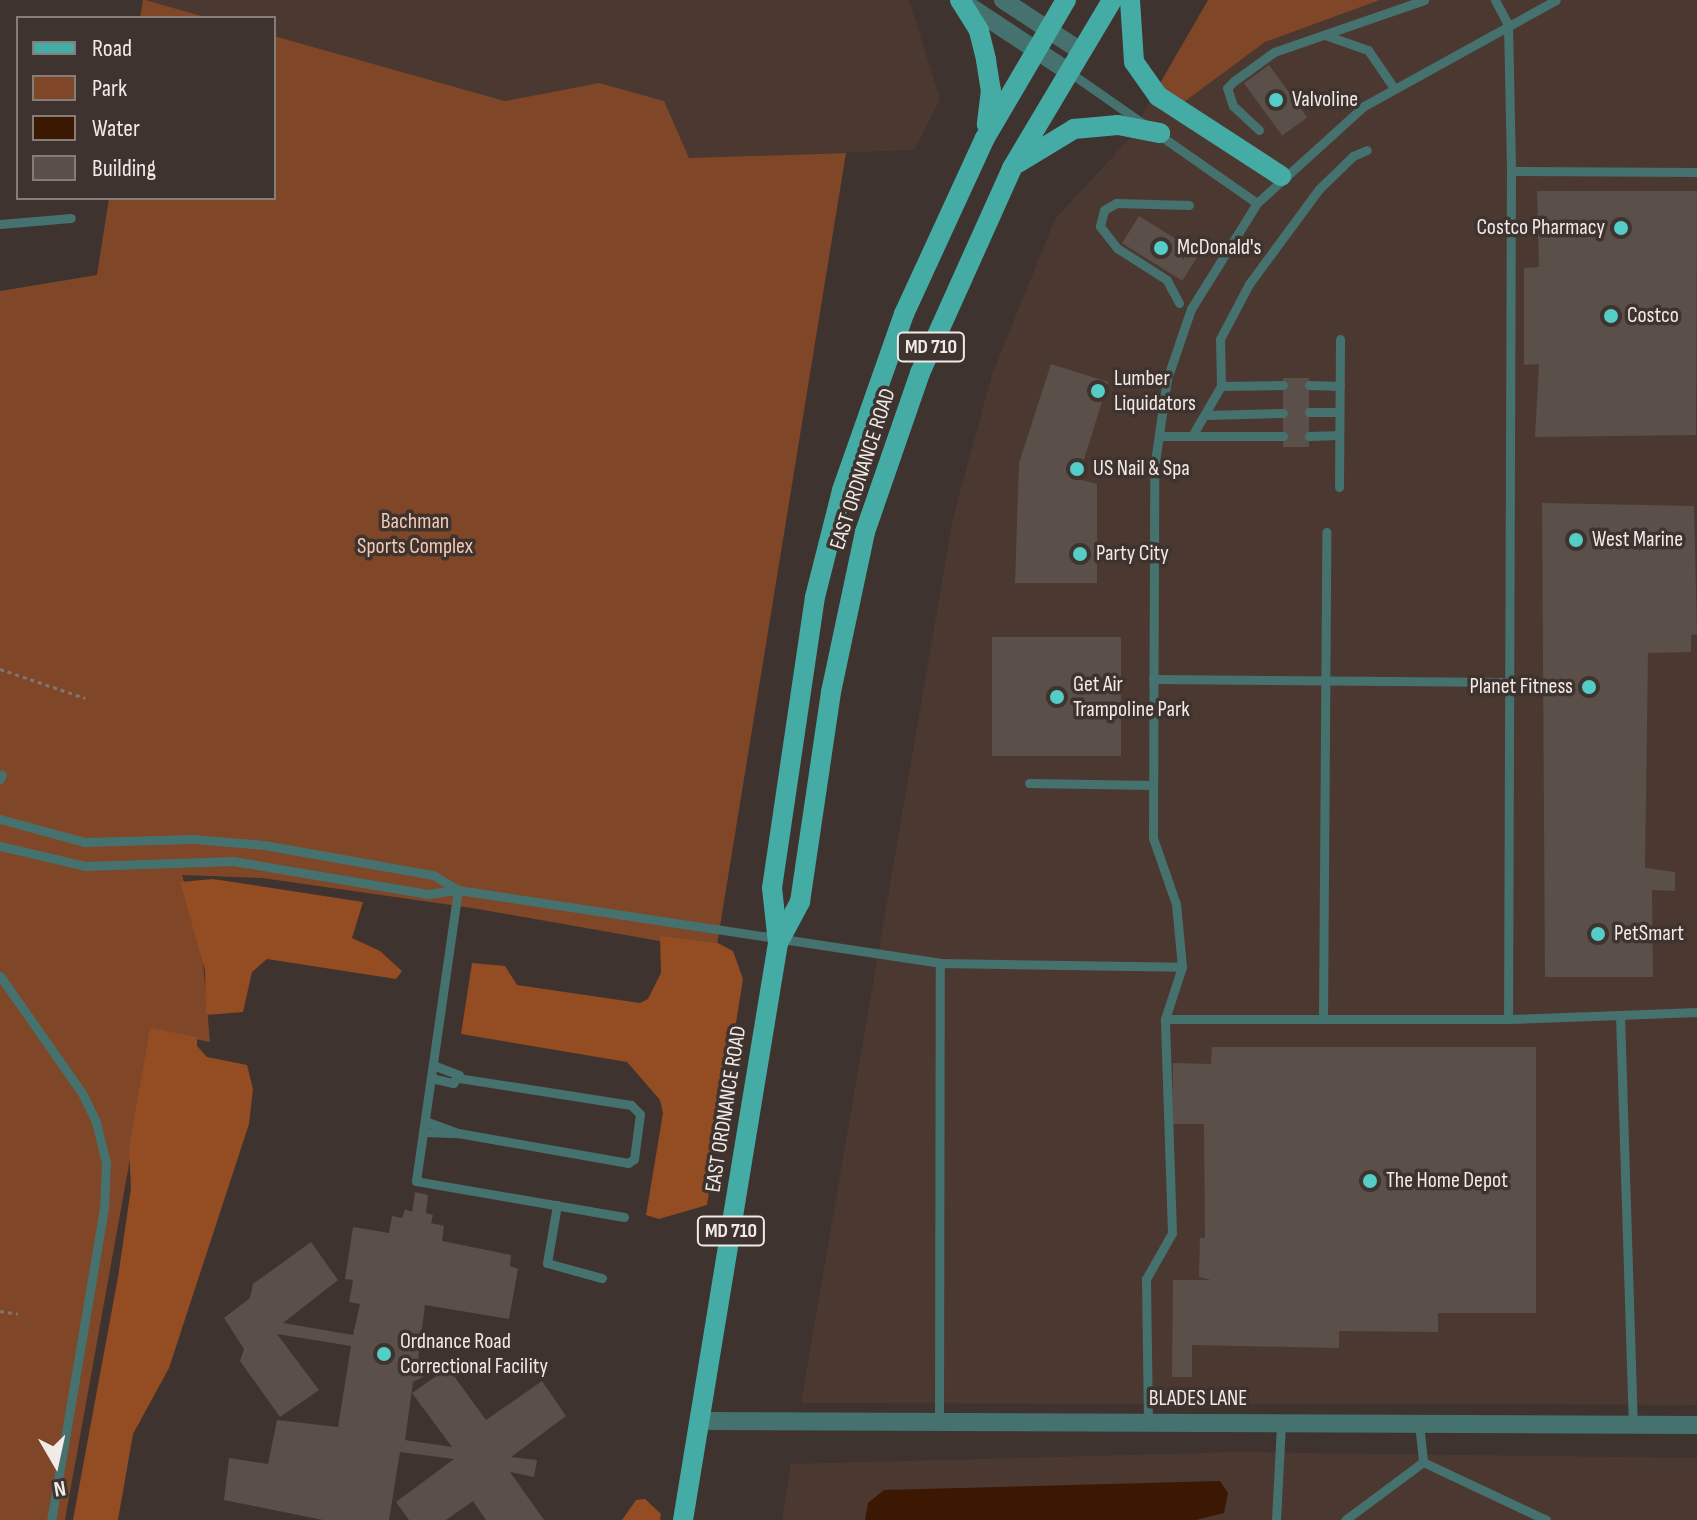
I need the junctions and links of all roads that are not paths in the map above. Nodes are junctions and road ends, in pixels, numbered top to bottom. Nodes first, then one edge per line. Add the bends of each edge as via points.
1 (960, 0) edge
2 (1003, 0) edge
3 (1066, 0) edge
4 (1112, 0) edge
5 (1130, 0) edge
6 (1424, 0) edge
7 (1495, 0) edge
8 (1556, 0) edge
9 (1508, 24) junction
10 (1047, 29) junction
11 (1324, 35) junction
12 (1033, 48) junction
13 (1079, 50) junction
14 (1066, 70) junction
15 (1394, 88) junction
16 (1259, 130) dead end
17 (1160, 133) junction
18 (985, 138) junction
19 (1367, 150) dead end
20 (1012, 168) junction
21 (1511, 171) junction
22 (1697, 172) edge
23 (1281, 176) junction
24 (1257, 203) junction
25 (1189, 205) dead end
26 (71, 218) dead end
27 (0, 224) edge
28 (1179, 303) dead end
29 (1340, 339) dead end
30 (1283, 385) dead end
31 (1309, 385) dead end
32 (1221, 386) junction
33 (1340, 386) junction
34 (1309, 412) dead end
35 (1339, 412) junction
36 (1283, 413) dead end
37 (1207, 415) junction
38 (1339, 435) junction
39 (1159, 436) junction
40 (1192, 436) junction
41 (1283, 436) dead end
42 (1309, 436) dead end
43 (1339, 487) dead end
44 (1326, 532) dead end
45 (1153, 679) junction
46 (1325, 680) junction
47 (1509, 682) junction
48 (1029, 783) dead end
49 (1153, 785) junction
50 (0, 819) edge
51 (0, 846) edge
52 (458, 890) junction
53 (778, 943) junction
54 (940, 963) junction
55 (1182, 967) junction
56 (0, 976) edge
57 (1697, 1012) edge
58 (1620, 1015) junction
59 (1165, 1019) junction
60 (1323, 1019) junction
61 (1508, 1019) junction
62 (433, 1065) junction
63 (431, 1078) junction
64 (459, 1078) junction
65 (424, 1127) junction
66 (557, 1205) junction
67 (624, 1217) dead end
68 (602, 1278) dead end
69 (699, 1421) junction
70 (939, 1422) junction
71 (1148, 1423) junction
72 (1419, 1423) junction
73 (1633, 1423) junction
74 (1281, 1424) junction
75 (1697, 1425) edge
76 (1423, 1462) junction
77 (51, 1520) edge
78 (683, 1520) edge
79 (1276, 1520) edge
80 (1345, 1520) edge
81 (1546, 1520) edge

1 - 12 street
1 - 18 main road via 979,31 986,60 991,90
2 - 10 street
3 - 10 main road, EAST ORDNANCE ROAD / MD 710
4 - 13 main road, EAST ORDNANCE ROAD / MD 710
5 - 23 main road via 1134,62 1158,96
6 - 11 lane
7 - 9 lane
8 - 9 lane
9 - 15 lane
9 - 21 lane
10 - 12 main road, EAST ORDNANCE ROAD / MD 710
10 - 13 street
11 - 15 lane via 1368,50
11 - 16 lane via 1274,52 1227,88 1233,106
12 - 14 street
12 - 18 main road, EAST ORDNANCE ROAD / MD 710
13 - 14 main road, EAST ORDNANCE ROAD / MD 710
14 - 17 lane
14 - 20 main road, EAST ORDNANCE ROAD / MD 710
15 - 23 lane via 1364,106
17 - 20 main road via 1118,125 1074,129
17 - 24 lane
18 - 53 main road, EAST ORDNANCE ROAD / MD 710 via 904,314 842,490 815,597 772,888
19 - 32 lane via 1353,156 1319,189 1249,284 1220,339
20 - 53 main road, EAST ORDNANCE ROAD / MD 710 via 920,373 865,532 831,692 800,902
21 - 22 lane
21 - 47 lane
23 - 24 lane
24 - 39 lane via 1191,309 1167,379
25 - 28 lane via 1116,203 1104,210 1100,226 1117,248 1167,280
26 - 27 lane
29 - 33 lane
30 - 32 lane
31 - 33 lane
32 - 37 lane
33 - 35 lane
34 - 35 lane
35 - 38 lane
36 - 37 lane
37 - 40 lane
38 - 42 lane
38 - 43 lane
39 - 40 lane
39 - 45 lane via 1154,469
40 - 41 lane
44 - 46 lane
45 - 46 lane
45 - 49 lane
46 - 47 lane
46 - 60 lane
47 - 61 lane
48 - 49 lane
49 - 55 lane via 1153,838 1176,904
50 - 52 lane via 84,842 193,839 264,845 433,875
51 - 52 lane via 85,866 233,861 428,894
52 - 53 lane
52 - 62 lane
53 - 54 lane
53 - 69 main road, EAST ORDNANCE ROAD / MD 710
54 - 55 lane
54 - 70 lane
55 - 59 lane
56 - 77 lane via 90,1108 106,1163 104,1208
57 - 58 lane
58 - 61 lane
58 - 73 lane
59 - 60 lane
59 - 71 lane via 1172,1233 1146,1279
60 - 61 lane
62 - 63 lane
62 - 64 lane via 457,1070
63 - 64 lane via 453,1083
63 - 65 lane
64 - 65 lane via 631,1105 640,1114 634,1159 628,1163
65 - 66 lane via 416,1181
66 - 67 lane
66 - 68 lane via 547,1263
69 - 70 street, BLADES LANE
69 - 78 main road, EAST ORDNANCE ROAD / MD 710
70 - 71 street, BLADES LANE
71 - 74 street, BLADES LANE
72 - 73 street, BLADES LANE
72 - 74 street, BLADES LANE
72 - 76 lane
73 - 75 street, BLADES LANE
74 - 79 lane
76 - 80 lane
76 - 81 lane

